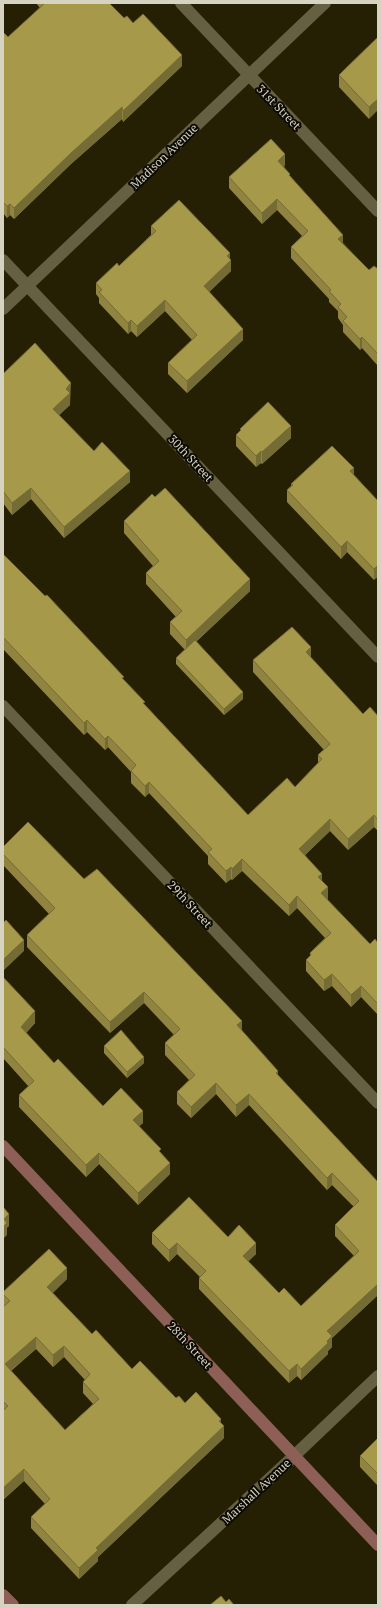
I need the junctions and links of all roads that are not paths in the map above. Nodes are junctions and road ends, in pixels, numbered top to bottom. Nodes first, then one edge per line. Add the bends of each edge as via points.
1 (180, 3) edge
2 (325, 3) edge
3 (249, 75) junction
4 (378, 211) edge
5 (3, 260) edge
6 (28, 286) junction
7 (3, 309) edge
8 (378, 657) edge
9 (3, 706) edge
10 (378, 1103) edge
11 (3, 1146) edge
12 (378, 1376) edge
13 (294, 1456) junction
14 (378, 1545) edge
15 (3, 1595) edge
16 (13, 1605) edge
17 (132, 1605) edge

1 - 3 street, 31st Street
2 - 3 street, Madison Avenue
3 - 4 street, 31st Street
3 - 6 street, Madison Avenue
5 - 6 street, 30th Street
6 - 7 street, Madison Avenue
6 - 8 street, 30th Street
9 - 10 street, 29th Street
11 - 13 main road, 28th Street
12 - 13 street, Marshall Avenue
13 - 14 main road, 28th Street
13 - 17 street, Marshall Avenue
15 - 16 main road

